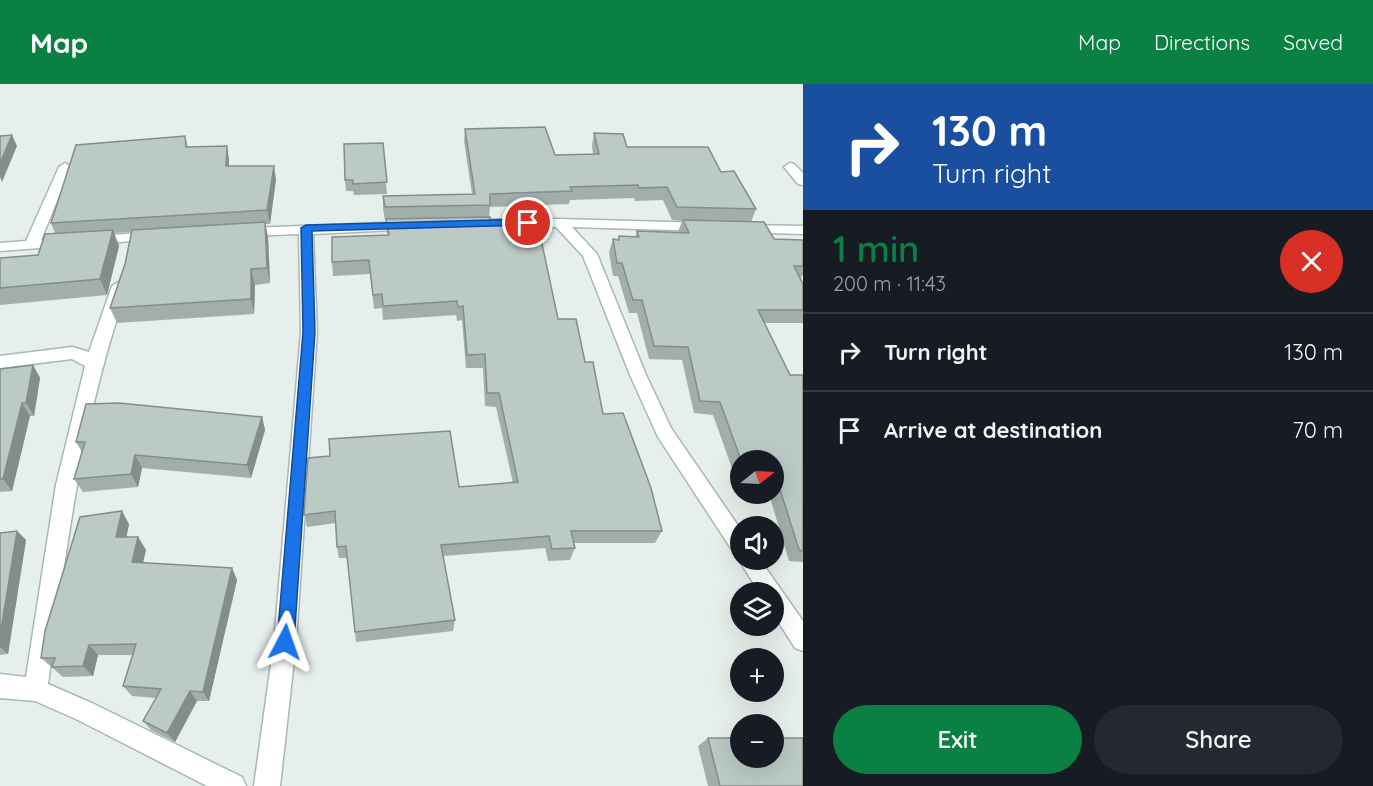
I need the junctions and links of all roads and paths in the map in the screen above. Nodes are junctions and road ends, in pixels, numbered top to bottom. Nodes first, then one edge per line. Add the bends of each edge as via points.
1 (790, 166) dead end
2 (65, 167) dead end
3 (803, 181) edge
4 (560, 223) junction
5 (458, 224) edge
6 (423, 225) edge
7 (306, 228) junction
8 (803, 230) edge
9 (224, 233) edge
10 (165, 236) edge
11 (130, 238) junction
12 (32, 244) junction
13 (0, 247) edge
14 (0, 362) edge
15 (93, 363) junction
16 (730, 531) edge
17 (784, 612) edge
18 (803, 640) edge
19 (0, 687) edge
20 (36, 690) junction
21 (233, 786) edge
22 (267, 786) edge

1 - 3 street
2 - 12 street
4 - 5 street
4 - 8 street
4 - 16 street via 590,254 664,432
6 - 7 street
7 - 9 street
7 - 22 street via 309,332 285,642
10 - 11 street
11 - 12 street
11 - 15 street via 126,265
12 - 13 street
14 - 15 street via 72,353
15 - 20 street via 62,505
17 - 18 street
19 - 20 street
20 - 21 street

